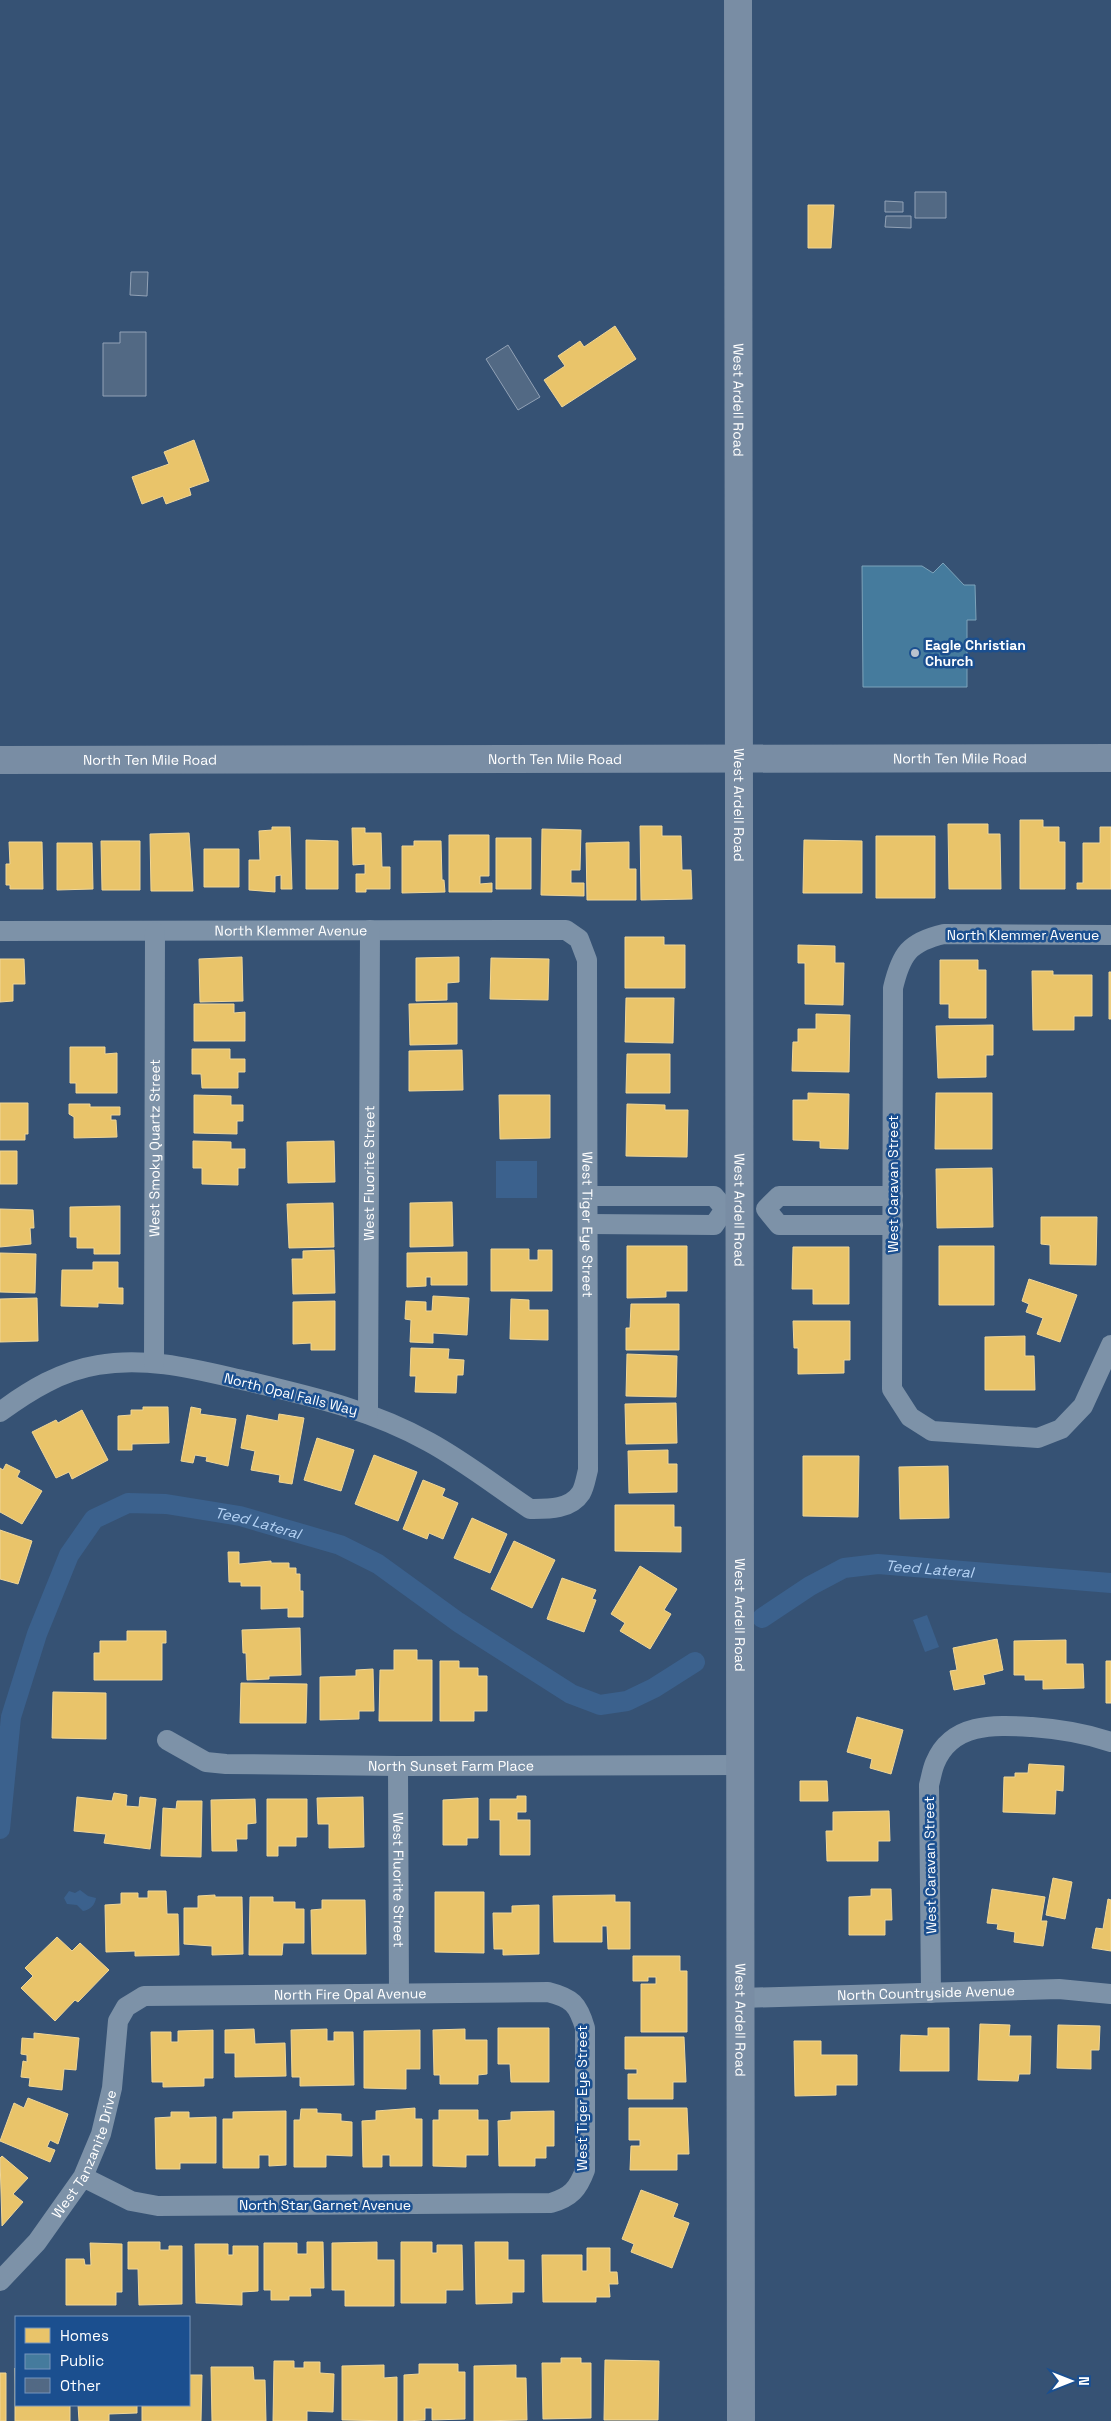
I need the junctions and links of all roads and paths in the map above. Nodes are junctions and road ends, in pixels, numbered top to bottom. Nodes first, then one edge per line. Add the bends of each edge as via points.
1 (738, 0) edge
2 (741, 758) junction
3 (1111, 758) edge
4 (0, 760) edge
5 (370, 930) junction
6 (0, 931) edge
7 (156, 932) junction
8 (1111, 935) edge
9 (580, 939) joint
10 (908, 950) joint
11 (588, 1196) junction
12 (893, 1196) junction
13 (744, 1209) junction
14 (589, 1224) junction
15 (893, 1225) junction
16 (1111, 1345) edge
17 (154, 1363) junction
18 (0, 1412) edge
19 (368, 1414) junction
20 (568, 1505) joint
21 (167, 1740) dead end
22 (1111, 1742) edge
23 (741, 1765) junction
24 (398, 1766) junction
25 (931, 1993) junction
26 (399, 1994) junction
27 (1111, 1994) edge
28 (741, 1998) junction
29 (574, 2002) joint
30 (126, 2008) joint
31 (83, 2177) junction
32 (572, 2194) joint
33 (0, 2282) edge
34 (741, 2421) edge

1 - 2 street, West Ardell Road
2 - 3 street, North Ten Mile Road
2 - 4 street, North Ten Mile Road
2 - 13 street, West Ardell Road
5 - 7 street, North Klemmer Avenue
5 - 9 street, North Klemmer Avenue via 566,930
5 - 19 street, West Fluorite Street
6 - 7 street, North Klemmer Avenue
7 - 17 street, West Smoky Quartz Street
8 - 10 street, North Klemmer Avenue via 944,934 926,938
9 - 11 street, West Tiger Eye Street via 587,960
10 - 12 street, West Caravan Street via 898,967 893,988
11 - 13 street via 714,1196
11 - 14 street, West Tiger Eye Street
12 - 13 street via 779,1196
12 - 15 street, West Caravan Street
13 - 14 street via 714,1225
13 - 15 street via 779,1225
13 - 23 street, West Ardell Road
14 - 20 street, West Tiger Eye Street via 588,1470 581,1493
15 - 16 street, West Caravan Street via 892,1388 910,1416 932,1431 1038,1438 1061,1429 1083,1406
17 - 18 street, North Opal Falls Way via 100,1364 77,1369 24,1394
17 - 19 street, North Opal Falls Way via 186,1367 333,1401
19 - 20 street, North Opal Falls Way via 429,1442 530,1509
21 - 24 street, North Sunset Farm Place via 206,1762
22 - 25 street, West Caravan Street via 1082,1732 1000,1725 973,1728 950,1742 935,1762 929,1785
23 - 24 street, North Sunset Farm Place
23 - 28 street, West Ardell Road
24 - 26 street, West Fluorite Street
25 - 27 street, North Countryside Avenue via 1059,1989
25 - 28 street, North Countryside Avenue
26 - 29 street, North Fire Opal Avenue via 548,1992
26 - 30 street, North Fire Opal Avenue via 144,1996
28 - 34 street, West Ardell Road
29 - 32 street, West Tiger Eye Street via 585,2028 585,2170 580,2185
30 - 31 street, West Tanzanite Drive via 118,2021 112,2088 101,2134
31 - 32 street, North Star Garnet Avenue via 131,2201 158,2206 551,2203
31 - 33 street, West Tanzanite Drive via 37,2242

